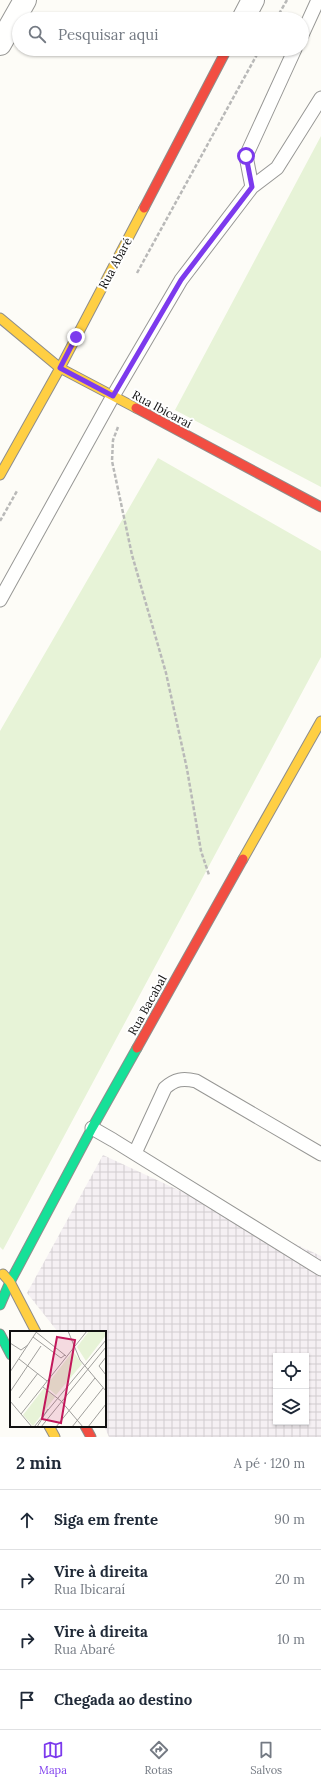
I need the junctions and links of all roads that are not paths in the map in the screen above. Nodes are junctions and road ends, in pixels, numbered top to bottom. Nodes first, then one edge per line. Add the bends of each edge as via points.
1 (25, 0) edge
2 (253, 0) edge
3 (318, 0) edge
4 (18, 12) edge
5 (247, 12) edge
6 (309, 19) edge
7 (12, 23) edge
8 (0, 44) edge
9 (223, 56) edge
10 (292, 56) edge
11 (321, 98) edge
12 (252, 187) junction
13 (0, 318) edge
14 (60, 368) junction
15 (113, 396) junction
16 (0, 475) edge
17 (321, 507) edge
18 (0, 600) edge
19 (321, 720) edge
20 (92, 1128) junction
21 (135, 1153) junction
22 (321, 1154) edge
23 (321, 1269) edge
24 (0, 1270) edge
25 (10, 1282) junction
26 (0, 1305) edge
27 (35, 1331) edge
28 (0, 1334) edge
29 (10, 1353) edge
30 (50, 1427) edge
31 (86, 1427) edge
32 (55, 1437) edge
33 (91, 1437) edge

1 - 4 street
2 - 5 street
3 - 6 lane
7 - 8 street
9 - 14 street, Rua Abaré
10 - 12 lane via 246,156
11 - 12 lane via 277,168
12 - 15 lane via 181,280
13 - 14 street, Rua Ibicaraí
14 - 15 street, Rua Ibicaraí
14 - 16 street, Rua Abaré
15 - 17 street, Rua Ibicaraí
15 - 18 lane
19 - 20 street, Rua Bacabal
20 - 21 lane
20 - 25 street, Rua Bacabal
21 - 22 lane via 165,1088 178,1080 187,1079 196,1081
21 - 23 lane
24 - 25 street
25 - 26 street, Rua Bacabal
25 - 27 street
28 - 29 street
30 - 32 street
31 - 33 street

